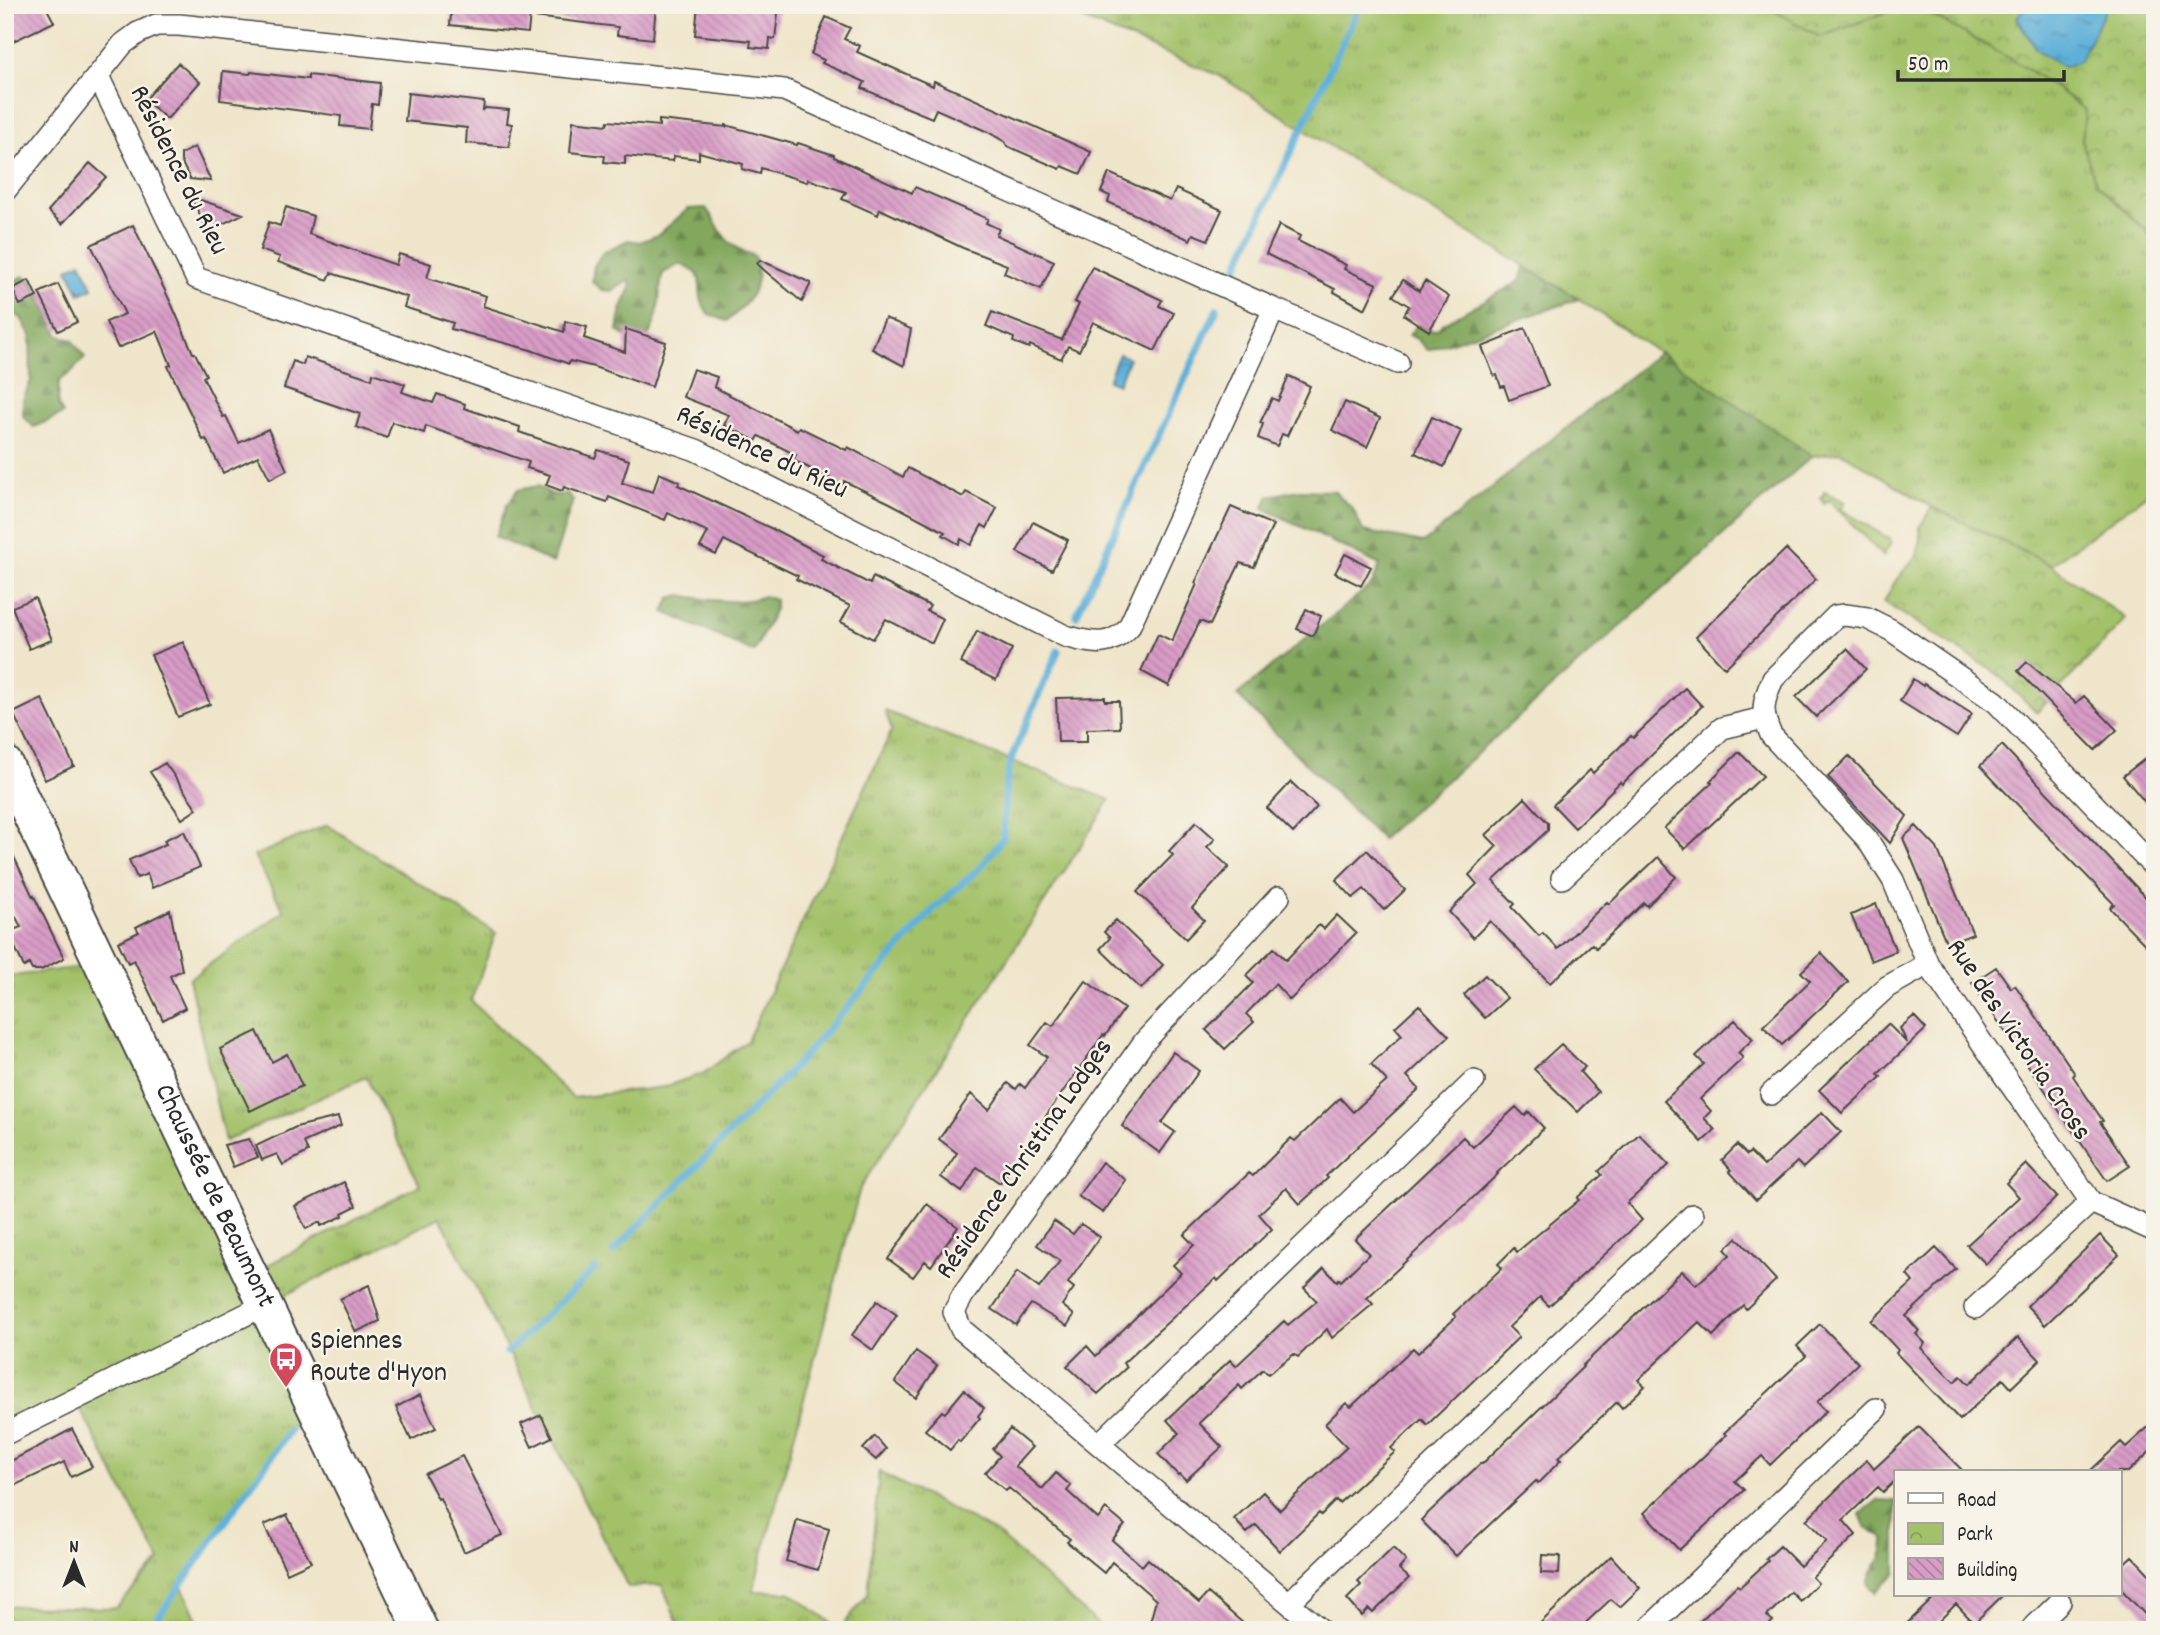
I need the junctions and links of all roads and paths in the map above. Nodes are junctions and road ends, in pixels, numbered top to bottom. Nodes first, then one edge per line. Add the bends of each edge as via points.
1 (97, 76) junction
2 (5, 191) edge
3 (1274, 309) junction
4 (1398, 363) dead end
5 (1764, 718) junction
6 (5, 763) edge
7 (2155, 868) edge
8 (1562, 878) dead end
9 (1279, 897) dead end
10 (1928, 964) junction
11 (1474, 1081) dead end
12 (1771, 1094) dead end
13 (2091, 1202) junction
14 (1693, 1215) dead end
15 (2155, 1231) edge
16 (265, 1305) junction
17 (1975, 1308) dead end
18 (1876, 1409) dead end
19 (5, 1434) edge
20 (1100, 1443) junction
21 (1290, 1602) junction
22 (2060, 1602) dead end
23 (421, 1630) edge
24 (1321, 1630) edge
25 (1647, 1630) edge
26 (2031, 1630) edge

1 - 2 street, Résidence du Rieu
1 - 3 street, Résidence du Rieu via 138,33 156,25 179,24 784,90
1 - 3 street, Résidence du Rieu via 196,278 696,450 1081,640 1109,642 1129,627
3 - 4 street, Résidence du Rieu
5 - 7 street via 1773,679 1836,616 1867,618 1996,702
5 - 8 street via 1722,728
5 - 10 street, Rue des Victoria Cross via 1771,735 1867,839 1893,880
6 - 16 main road, Chaussée de Beaumont
9 - 20 street, Résidence Christina Lodges via 1144,1042 954,1312 961,1329
10 - 12 street via 1887,987
10 - 13 street, Rue des Victoria Cross
11 - 20 street
13 - 15 street
13 - 17 street
14 - 21 street
16 - 19 street
16 - 23 main road, Chaussée de Beaumont
18 - 25 street
20 - 21 street, Résidence Christina Lodges
21 - 24 street, Résidence Christina Lodges
22 - 26 street

